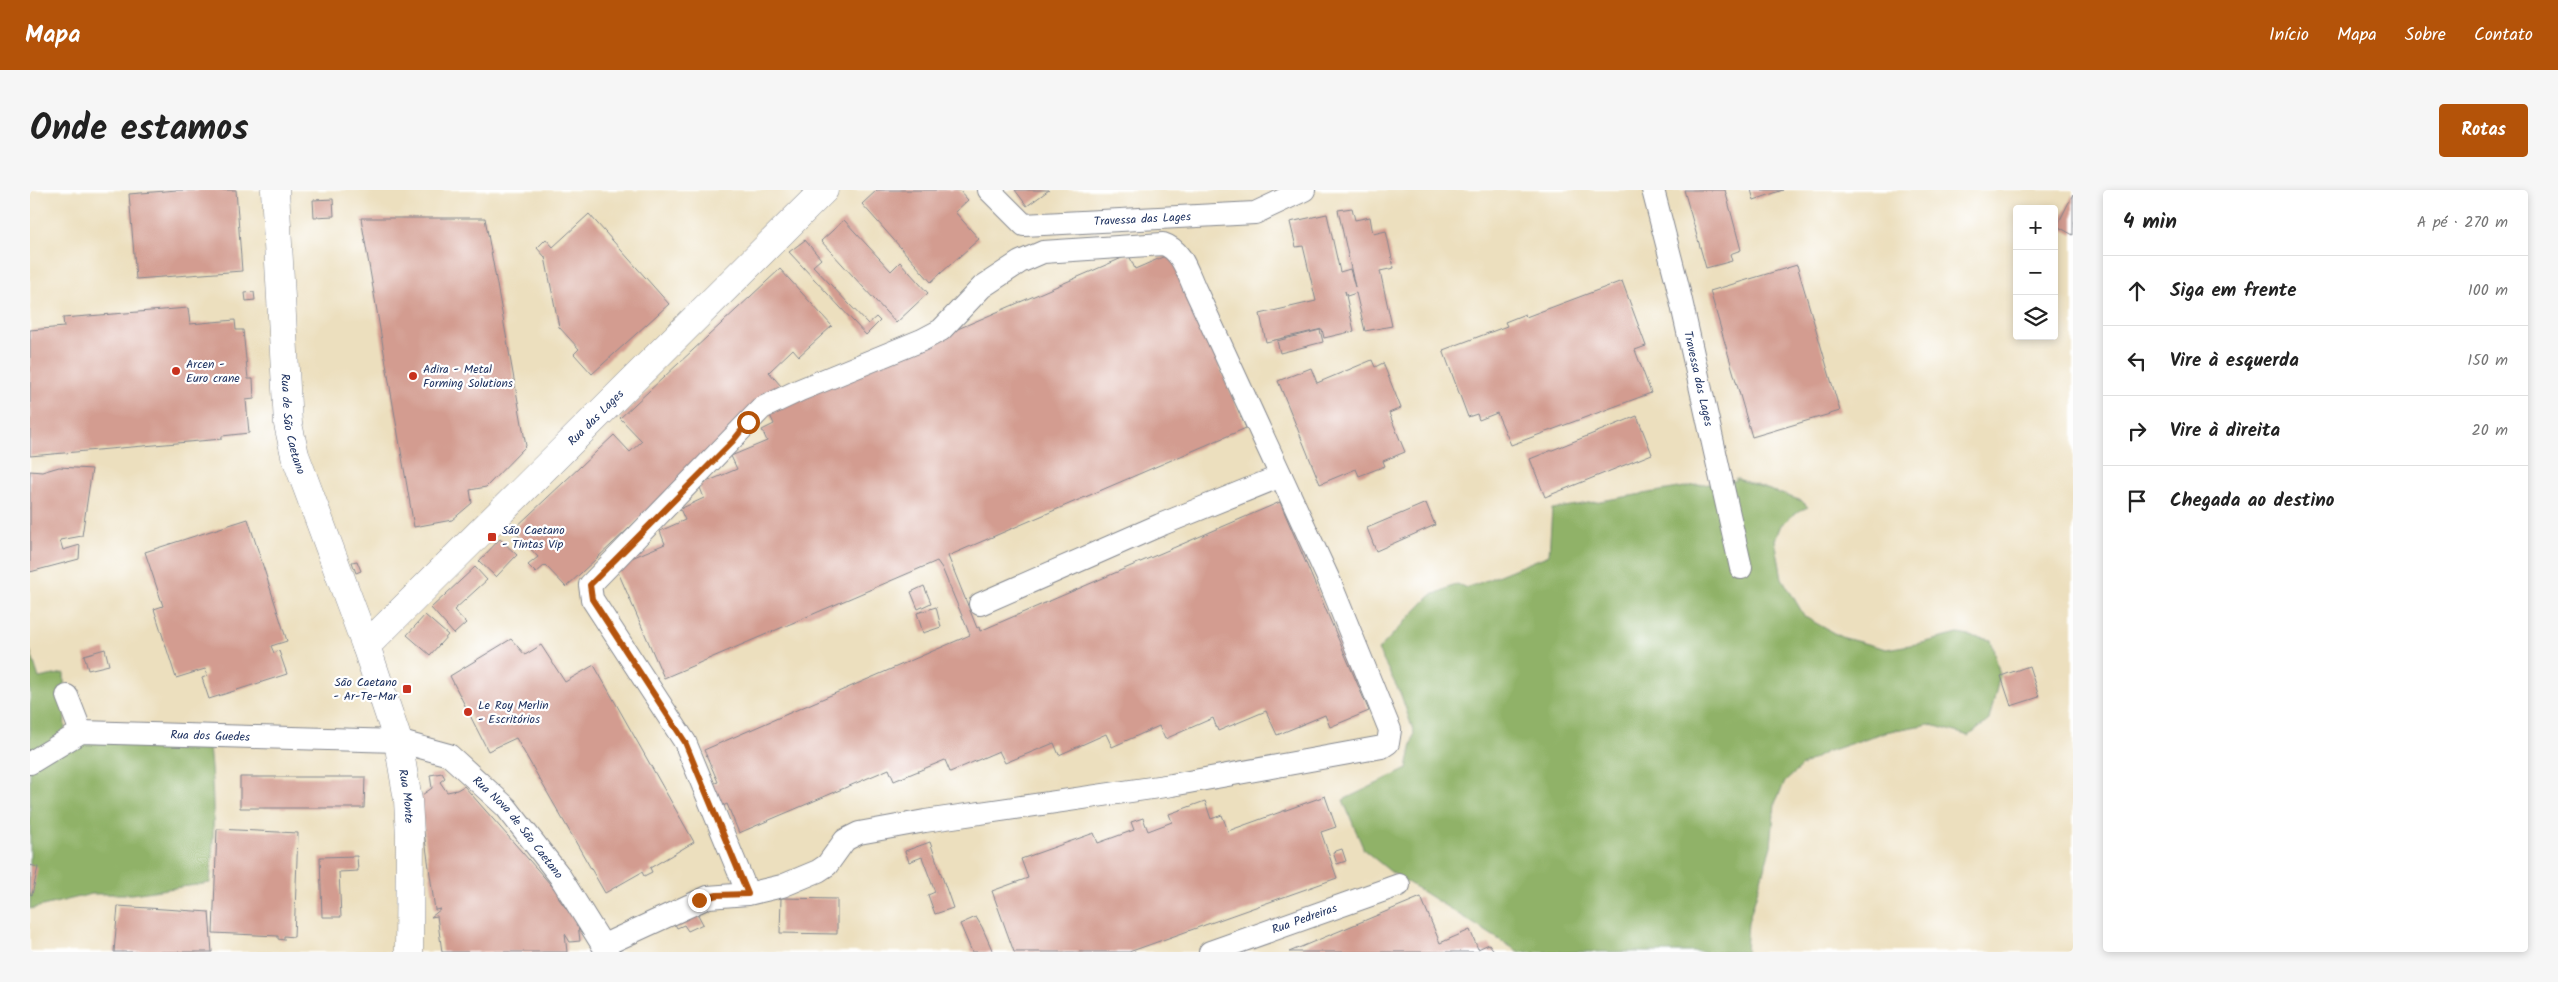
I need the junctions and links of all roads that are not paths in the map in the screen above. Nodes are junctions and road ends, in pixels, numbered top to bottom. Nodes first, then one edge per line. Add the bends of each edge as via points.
1 (274, 190) edge
2 (824, 190) edge
3 (989, 190) edge
4 (1304, 190) edge
5 (1653, 190) edge
6 (1281, 476) junction
7 (1741, 568) dead end
8 (980, 604) dead end
9 (366, 646) junction
10 (67, 696) dead end
11 (81, 732) junction
12 (398, 741) junction
13 (30, 763) edge
14 (1399, 885) dead end
15 (748, 894) junction
16 (605, 949) edge
17 (409, 952) edge
18 (1210, 952) edge

1 - 9 main road, Rua de São Caetano via 288,424 295,455
2 - 9 main road, Rua das Lages
3 - 4 street, Travessa das Lages via 1024,225 1255,213
5 - 7 street, Travessa das Lages
6 - 8 street
6 - 15 street via 1329,580 1390,730 1388,743 1382,747 1172,785 859,833 845,840 827,865 818,871 782,886
6 - 15 street via 1177,252 1163,244 1043,252 1020,262 982,287 956,316 934,333 762,408 590,585 592,599 685,742
9 - 12 main road, Rua Monte
10 - 11 street
11 - 12 street, Rua dos Guedes
11 - 13 street
12 - 16 street, Rua Nova de São Caetano via 449,755 506,807 560,875
12 - 17 main road, Rua Monte via 408,800 410,836
14 - 18 street, Rua Pedreiras
15 - 16 street via 708,897

